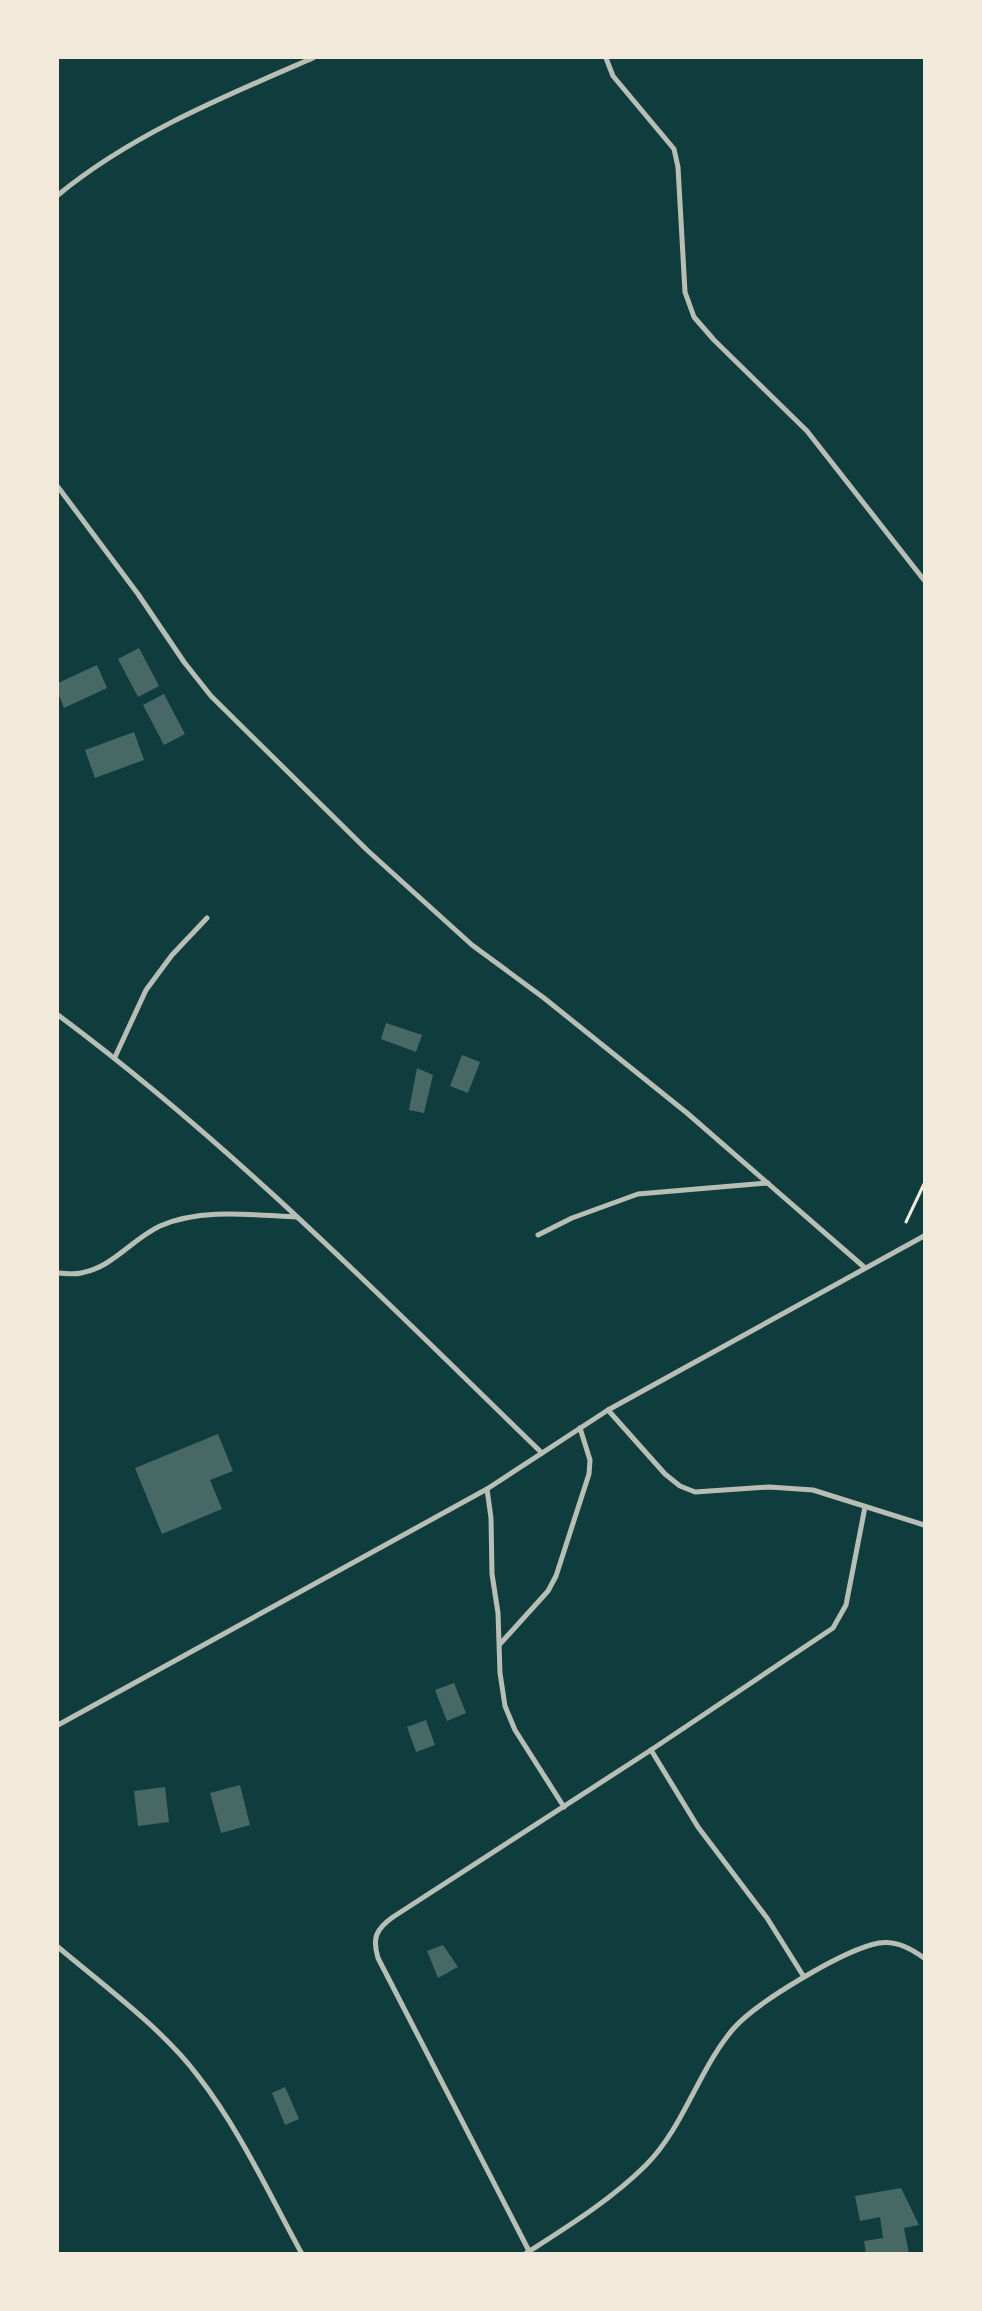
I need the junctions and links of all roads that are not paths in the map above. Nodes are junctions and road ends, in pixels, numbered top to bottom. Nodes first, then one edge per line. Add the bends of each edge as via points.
1 (313, 58) edge
2 (606, 58) edge
3 (58, 195) edge
4 (58, 487) edge
5 (924, 580) edge
6 (207, 918) dead end
7 (58, 1016) edge
8 (115, 1058) junction
9 (768, 1183) junction
10 (298, 1217) junction
11 (538, 1235) dead end
12 (924, 1236) edge
13 (864, 1267) junction
14 (58, 1273) edge
15 (608, 1410) junction
16 (580, 1428) junction
17 (542, 1454) junction
18 (487, 1489) junction
19 (865, 1507) junction
20 (924, 1525) edge
21 (499, 1644) junction
22 (58, 1725) edge
23 (651, 1750) junction
24 (564, 1807) junction
25 (58, 1947) edge
26 (924, 1958) edge
27 (804, 1977) junction
28 (527, 2252) edge
29 (302, 2254) edge

1 - 3 street via 219,99 141,140 86,172
2 - 5 street via 613,76 674,149 678,167 685,292 694,317 807,430
4 - 9 street via 184,662 211,696 251,736 459,934 687,1113
6 - 8 street via 172,955 146,990
7 - 8 street
8 - 10 street
9 - 11 street via 638,1194 572,1218
9 - 13 street
10 - 14 street via 236,1214 190,1218 160,1226 94,1269
10 - 17 street
12 - 13 street
13 - 15 street
15 - 16 street
15 - 19 street via 665,1474 680,1486 695,1492 769,1487 813,1490
16 - 17 street
16 - 21 street via 590,1460 588,1474 556,1576 548,1591
17 - 18 street
18 - 21 street
18 - 22 street
19 - 20 street
19 - 23 street via 846,1605 833,1628
21 - 24 street via 505,1706 515,1730
23 - 24 street
23 - 27 street via 698,1828 767,1918
24 - 28 street via 382,1925 374,1944 378,1958
25 - 29 street via 151,2027 198,2075 232,2124
26 - 27 street via 894,1943 880,1943 839,1958
27 - 28 street via 735,2027 717,2051 680,2118 648,2163 610,2197

